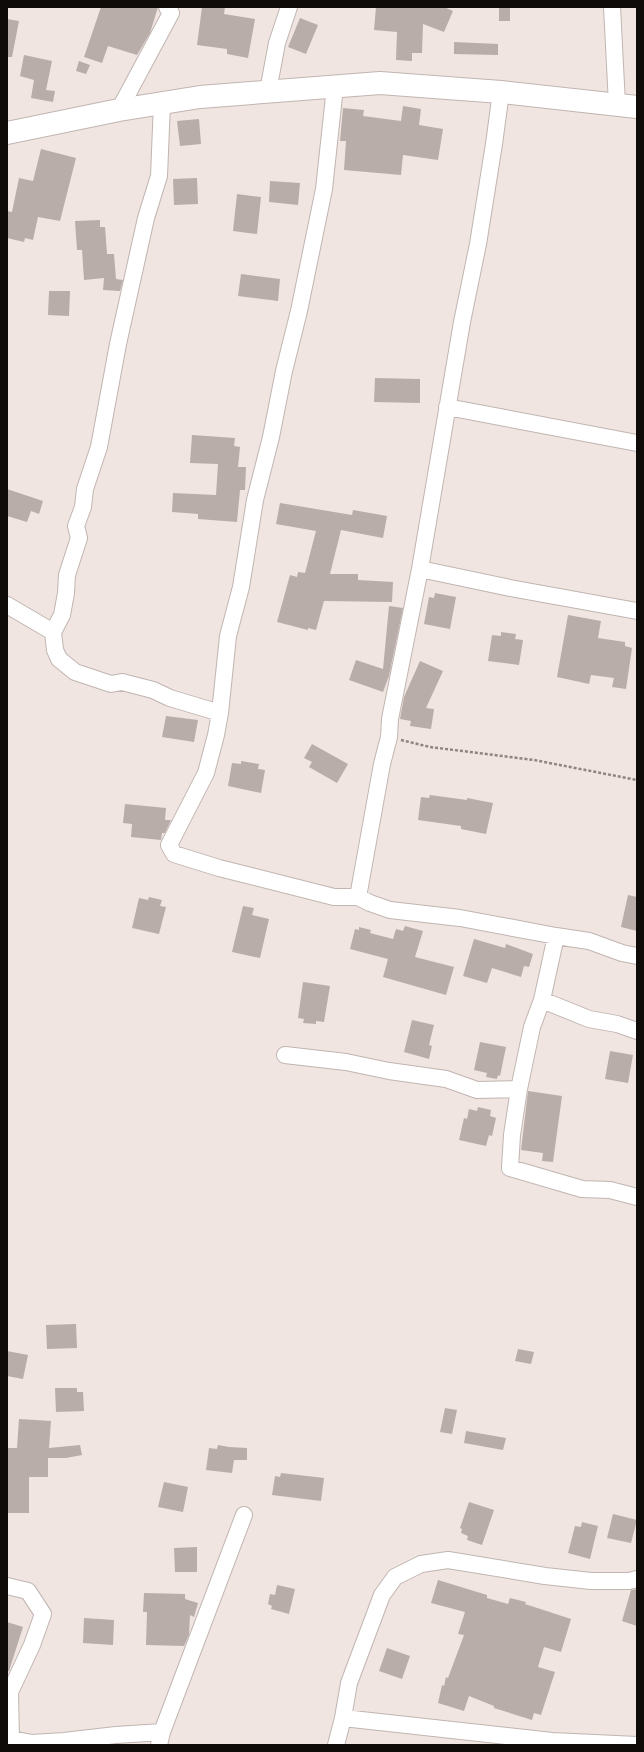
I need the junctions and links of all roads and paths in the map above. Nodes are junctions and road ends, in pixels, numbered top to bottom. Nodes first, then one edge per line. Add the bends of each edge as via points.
1 (167, 7) edge
2 (289, 7) edge
3 (612, 7) edge
4 (335, 87) junction
5 (268, 91) junction
6 (501, 92) junction
7 (162, 103) junction
8 (627, 106) edge
9 (119, 110) junction
10 (8, 136) edge
11 (448, 407) junction
12 (637, 443) edge
13 (420, 569) junction
14 (7, 605) edge
15 (637, 611) edge
16 (53, 632) junction
17 (220, 713) junction
18 (389, 737) junction
19 (637, 780) edge
20 (358, 897) junction
21 (556, 936) junction
22 (637, 956) edge
23 (542, 1000) junction
24 (637, 1031) edge
25 (285, 1055) dead end
26 (518, 1089) junction
27 (637, 1197) edge
28 (244, 1516) dead end
29 (637, 1579) edge
30 (7, 1586) edge
31 (343, 1718) junction
32 (161, 1739) edge
33 (637, 1744) edge
34 (336, 1745) edge

1 - 9 street via 171,13
2 - 5 street via 277,43
3 - 8 street
4 - 5 street
4 - 6 street via 380,83
4 - 17 street via 324,189 299,311 255,500 241,587 228,636
5 - 7 street via 200,96
6 - 8 street
6 - 11 street via 478,244
7 - 9 street
7 - 16 street via 158,176 118,344 99,447 76,526 78,538 67,575 62,615
9 - 10 street
11 - 12 street
11 - 13 street
13 - 15 street
13 - 18 street via 390,720
14 - 16 street
16 - 17 street via 59,659 75,672 111,684 122,682 153,690 170,698
17 - 20 street via 206,773 170,845 174,854 334,897
18 - 19 path via 430,747 534,760
18 - 20 street
20 - 21 street via 390,910 460,918
21 - 22 street via 589,941
21 - 23 street
23 - 24 street via 589,1019
23 - 26 street via 532,1027
25 - 26 street via 346,1062 446,1079 477,1090
26 - 27 street via 510,1168 582,1189 610,1190
28 - 32 street
29 - 31 street via 591,1580 545,1576 448,1560 422,1564 395,1577 382,1595 349,1682
30 - 32 street via 28,1591 43,1614 10,1692 11,1739 32,1743 116,1735
31 - 33 street via 552,1741
31 - 34 street

